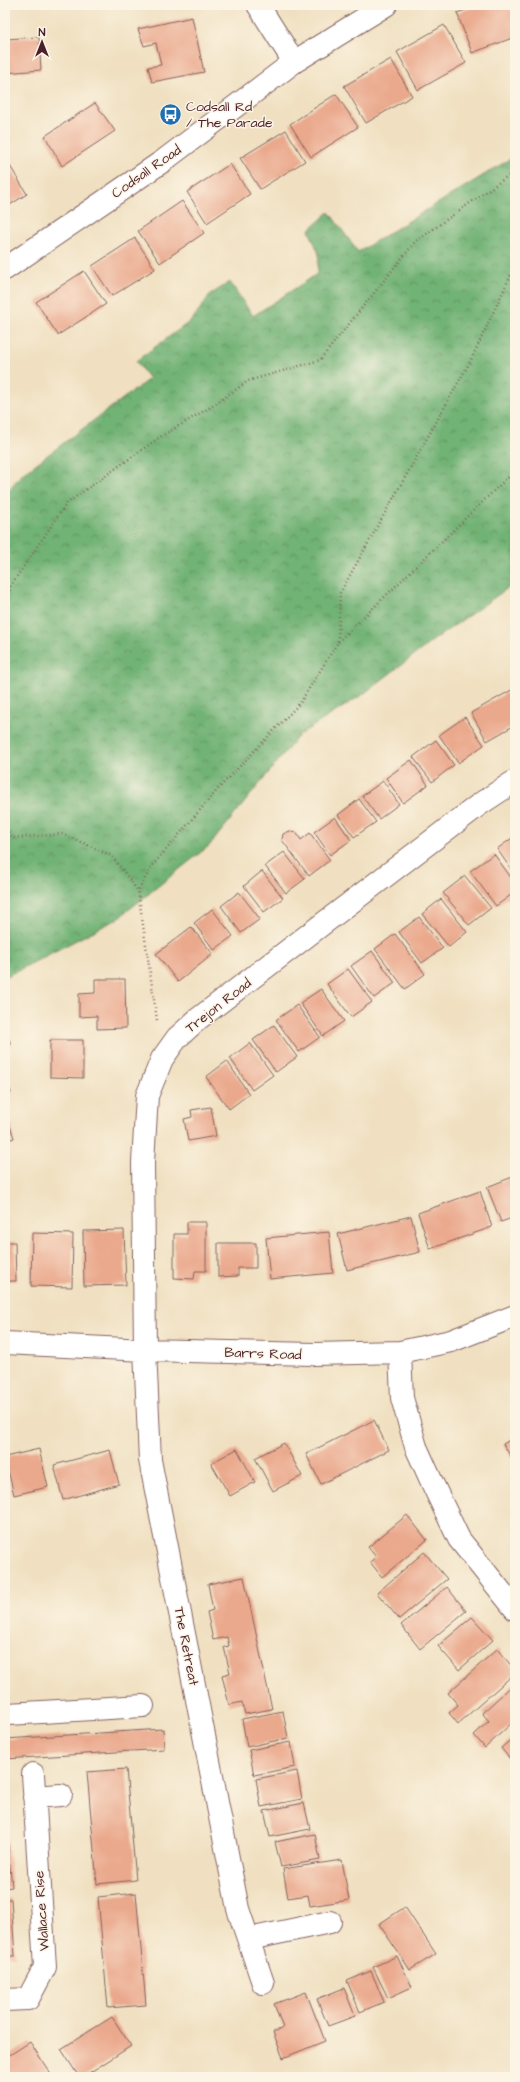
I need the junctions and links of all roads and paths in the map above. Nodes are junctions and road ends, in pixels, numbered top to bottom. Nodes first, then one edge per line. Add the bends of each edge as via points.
1 (258, 5) edge
2 (386, 5) edge
3 (294, 62) junction
4 (515, 171) edge
5 (515, 266) edge
6 (5, 269) edge
7 (515, 472) edge
8 (5, 606) edge
9 (338, 642) junction
10 (515, 781) edge
11 (5, 825) edge
12 (138, 891) junction
13 (162, 1058) junction
14 (515, 1316) edge
15 (5, 1343) edge
16 (145, 1350) junction
17 (400, 1352) junction
18 (515, 1609) edge
19 (143, 1706) dead end
20 (5, 1712) edge
21 (33, 1774) dead end
22 (61, 1795) dead end
23 (34, 1797) junction
24 (330, 1922) dead end
25 (249, 1939) junction
26 (264, 1982) dead end
27 (5, 2000) edge

1 - 3 street
2 - 3 street, Codsall Road
3 - 6 street, Codsall Road via 163,161
4 - 8 path via 415,242 320,360 248,381 160,437 67,503 11,585
5 - 9 path via 471,360 340,593
7 - 9 path
9 - 12 path via 300,703 209,800 152,866
10 - 13 street, Trejon Road via 480,804 198,1019 177,1038
11 - 12 path via 13,838 63,834 112,856
12 - 13 path
13 - 16 street, Trejon Road via 146,1096 143,1162
14 - 17 street, Barrs Road via 451,1341
15 - 16 street, Barrs Road
16 - 17 street, Barrs Road via 314,1354
16 - 25 street, The Retreat via 150,1460 238,1909
17 - 18 street via 402,1398 425,1468 459,1538
19 - 20 street via 8,1714
21 - 23 street, Wallace Rise
22 - 23 street
23 - 27 street, Wallace Rise via 45,1967 28,1999
24 - 25 street
25 - 26 street, The Retreat

